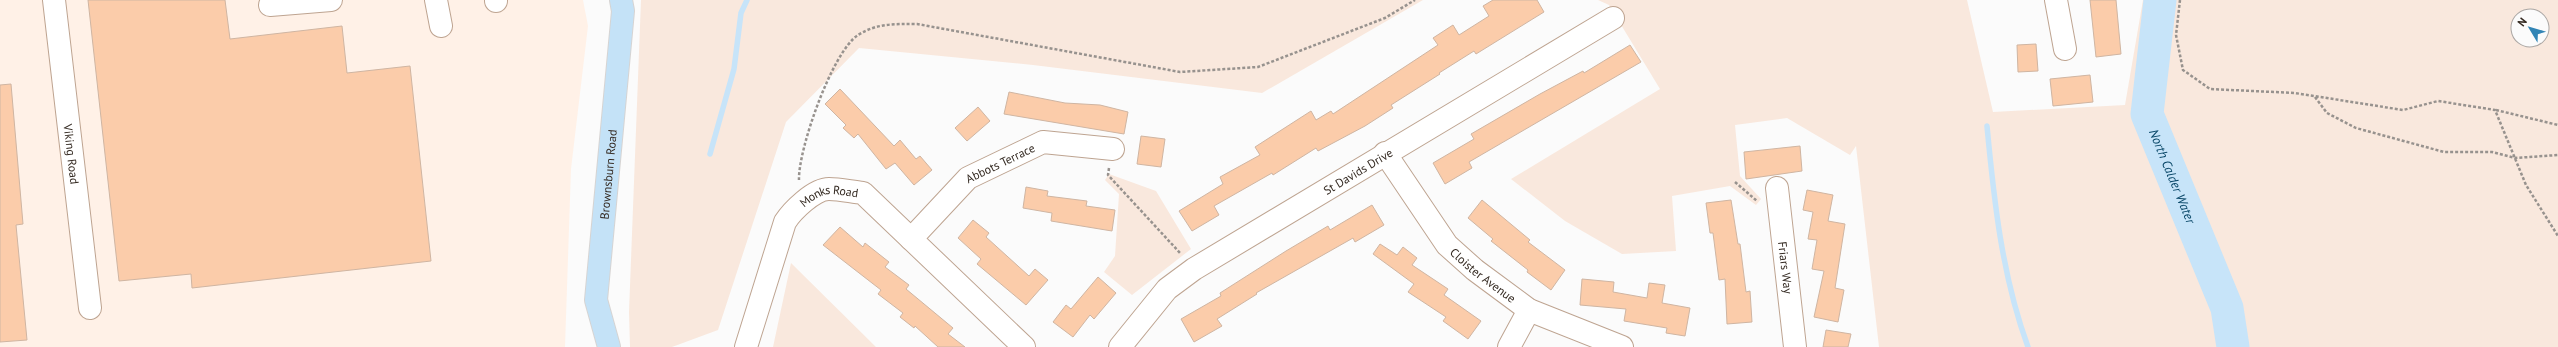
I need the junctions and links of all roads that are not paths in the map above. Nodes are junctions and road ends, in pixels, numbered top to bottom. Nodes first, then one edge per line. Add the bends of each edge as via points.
1 (54, 0) edge
2 (331, 0) edge
3 (436, 0) edge
4 (621, 0) edge
5 (2056, 0) edge
6 (270, 5) dead end
7 (1613, 18) dead end
8 (441, 26) dead end
9 (2065, 49) dead end
10 (1113, 149) road end
11 (1385, 153) junction
12 (1777, 188) dead end
13 (911, 239) junction
14 (90, 308) dead end
15 (1529, 310) junction
16 (609, 347) edge
17 (746, 347) edge
18 (1024, 347) edge
19 (1120, 347) edge
20 (1509, 347) edge
21 (1622, 347) edge
22 (1795, 347) edge

1 - 14 street, Viking Road
2 - 6 street
3 - 8 street
4 - 16 main road, Brownsburn Road via 623,11 596,300
5 - 9 street
7 - 11 street, St Davids Drive
10 - 13 street, Abbots Terrace via 1043,142 968,178
11 - 15 street, Cloister Avenue via 1447,245 1485,278
11 - 19 street, St Davids Drive via 1194,269 1167,289
12 - 22 street, Friars Way
13 - 17 street, Monks Road via 863,193 827,189 800,205 785,222
13 - 18 street, Monks Road
15 - 20 street
15 - 21 street, Cloister Avenue

